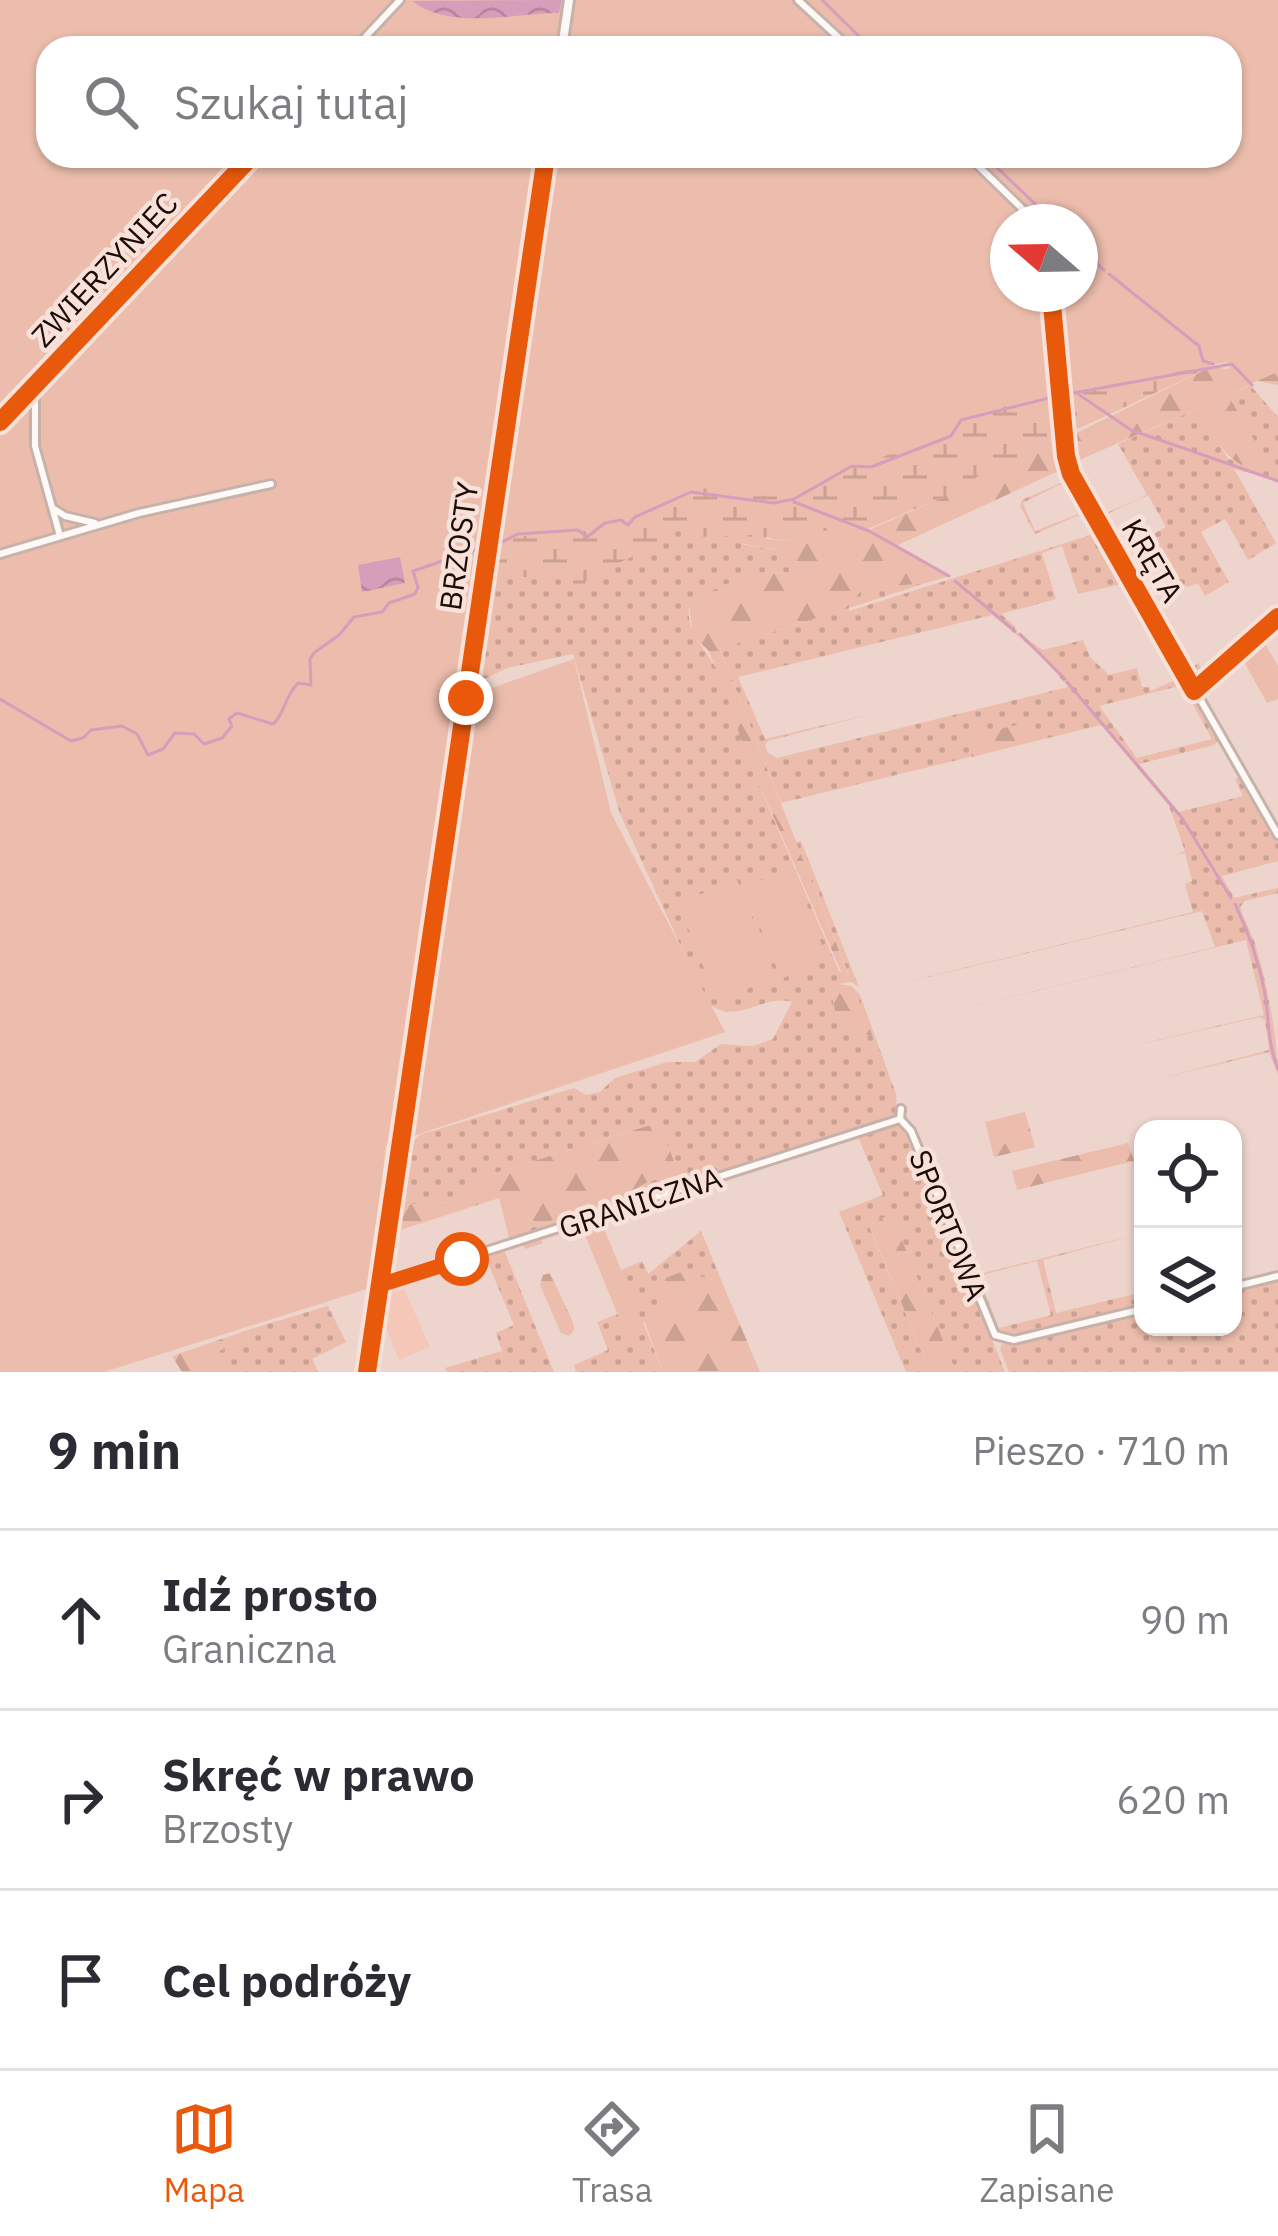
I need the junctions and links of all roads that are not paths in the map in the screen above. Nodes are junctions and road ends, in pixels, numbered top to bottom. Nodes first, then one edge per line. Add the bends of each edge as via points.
1 (400, 0) edge
2 (569, 0) edge
3 (797, 0) edge
4 (366, 36) edge
5 (564, 36) edge
6 (837, 36) edge
7 (241, 168) edge
8 (544, 168) edge
9 (980, 168) edge
10 (1017, 204) edge
11 (1053, 312) edge
12 (35, 385) junction
13 (0, 422) edge
14 (271, 484) dead end
15 (54, 509) junction
16 (98, 524) junction
17 (60, 536) junction
18 (0, 554) edge
19 (1278, 617) edge
20 (1194, 691) junction
21 (1278, 835) edge
22 (901, 1109) dead end
23 (900, 1119) junction
24 (1278, 1276) edge
25 (380, 1285) junction
26 (1242, 1285) edge
27 (1134, 1311) edge
28 (367, 1372) edge

1 - 4 street
2 - 5 street
3 - 6 street
7 - 12 street, ZWIERZYNIEC
8 - 25 street, BRZOSTY
9 - 10 street
11 - 20 street, KRĘTA via 1066,456
12 - 13 street, ZWIERZYNIEC
12 - 15 street via 35,446
14 - 16 street
15 - 16 street
15 - 17 street
16 - 17 street
17 - 18 street
19 - 20 street
20 - 21 street, KRĘTA
22 - 23 street, SPORTOWA
23 - 25 street, GRANICZNA
23 - 27 street, SPORTOWA via 999,1338
24 - 26 street
25 - 28 street, BRZOSTY

